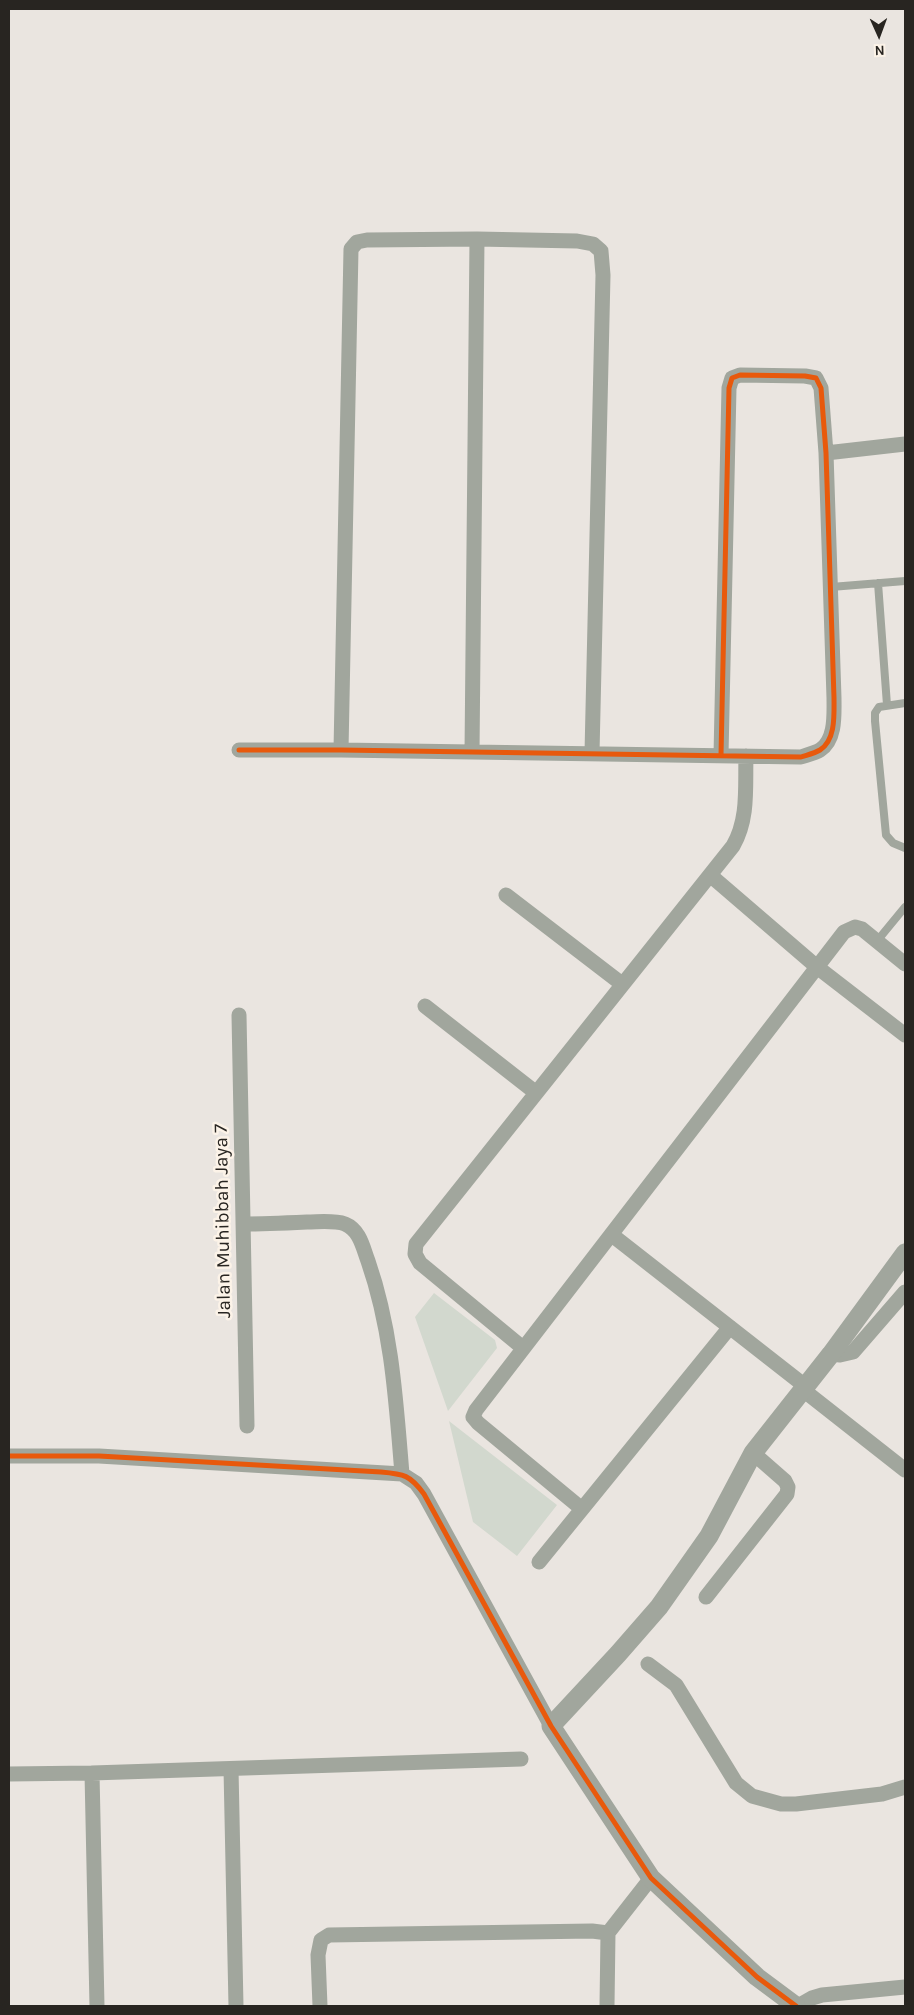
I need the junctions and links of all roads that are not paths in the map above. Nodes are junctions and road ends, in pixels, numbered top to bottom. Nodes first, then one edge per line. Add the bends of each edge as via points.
1 (477, 239) junction
2 (905, 444) edge
3 (826, 453) junction
4 (905, 581) edge
5 (878, 583) junction
6 (832, 587) junction
7 (905, 703) edge
8 (887, 704) junction
9 (239, 750) dead end
10 (341, 750) junction
11 (472, 752) junction
12 (592, 753) junction
13 (721, 755) junction
14 (746, 756) junction
15 (905, 848) edge
16 (710, 875) junction
17 (506, 895) dead end
18 (905, 907) edge
19 (877, 941) junction
20 (905, 964) edge
21 (817, 967) junction
22 (622, 984) junction
23 (425, 1006) dead end
24 (239, 1015) dead end
25 (905, 1035) edge
26 (536, 1092) junction
27 (243, 1224) junction
28 (612, 1235) junction
29 (905, 1253) edge
30 (905, 1292) edge
31 (730, 1327) junction
32 (523, 1348) junction
33 (831, 1354) junction
34 (804, 1388) junction
35 (246, 1426) dead end
36 (753, 1453) junction
37 (9, 1456) edge
38 (905, 1470) edge
39 (402, 1474) junction
40 (582, 1509) junction
41 (539, 1562) dead end
42 (706, 1597) dead end
43 (648, 1664) dead end
44 (551, 1726) junction
45 (521, 1759) dead end
46 (231, 1769) junction
47 (92, 1773) junction
48 (9, 1774) edge
49 (905, 1787) edge
50 (651, 1878) junction
51 (608, 1933) junction
52 (905, 1987) edge
53 (97, 2006) edge
54 (236, 2006) edge
55 (320, 2006) edge
56 (607, 2006) edge
57 (797, 2006) edge

1 - 10 street via 367,240 356,242 351,249
1 - 11 street
1 - 12 street via 577,241 593,244 601,251 603,285
2 - 3 street
3 - 6 street
3 - 13 street via 821,388 816,378 740,375 732,378 729,388
4 - 5 lane
5 - 6 lane
5 - 8 lane
6 - 14 street via 834,698 830,739 821,750 801,757
7 - 8 lane
8 - 15 lane via 875,713 884,824 886,835 893,843
9 - 10 street
10 - 11 street
11 - 12 street
12 - 13 street
13 - 14 street
14 - 16 street via 742,827 733,846
16 - 21 street
16 - 22 street
17 - 22 street
18 - 19 lane
19 - 20 street
19 - 21 street via 862,929 849,929
21 - 25 street
21 - 28 street
22 - 26 street
23 - 26 street
24 - 27 street, Jalan Muhibbah Jaya 7
26 - 32 street via 416,1244 415,1254 420,1263
27 - 35 street, Jalan Muhibbah Jaya 7
27 - 39 street via 328,1222 344,1223 355,1229 378,1289 386,1324
28 - 31 street
28 - 32 street
29 - 33 street
30 - 33 street via 853,1352
31 - 34 street
31 - 40 street
32 - 40 street via 474,1416 478,1423
33 - 34 street
34 - 36 street
34 - 38 street
36 - 42 street via 785,1481 787,1494
36 - 44 street via 709,1536 659,1607
37 - 39 street via 99,1456
39 - 44 street via 416,1483 424,1494
40 - 41 street
43 - 49 street via 676,1685 736,1783 752,1796 781,1804 796,1804 882,1794
44 - 50 street
45 - 46 street
46 - 47 street
46 - 54 street
47 - 48 street
47 - 53 street
50 - 51 street
50 - 57 street via 757,1978
51 - 55 street via 329,1935 321,1940 318,1955
51 - 56 street
52 - 57 street via 822,1995

